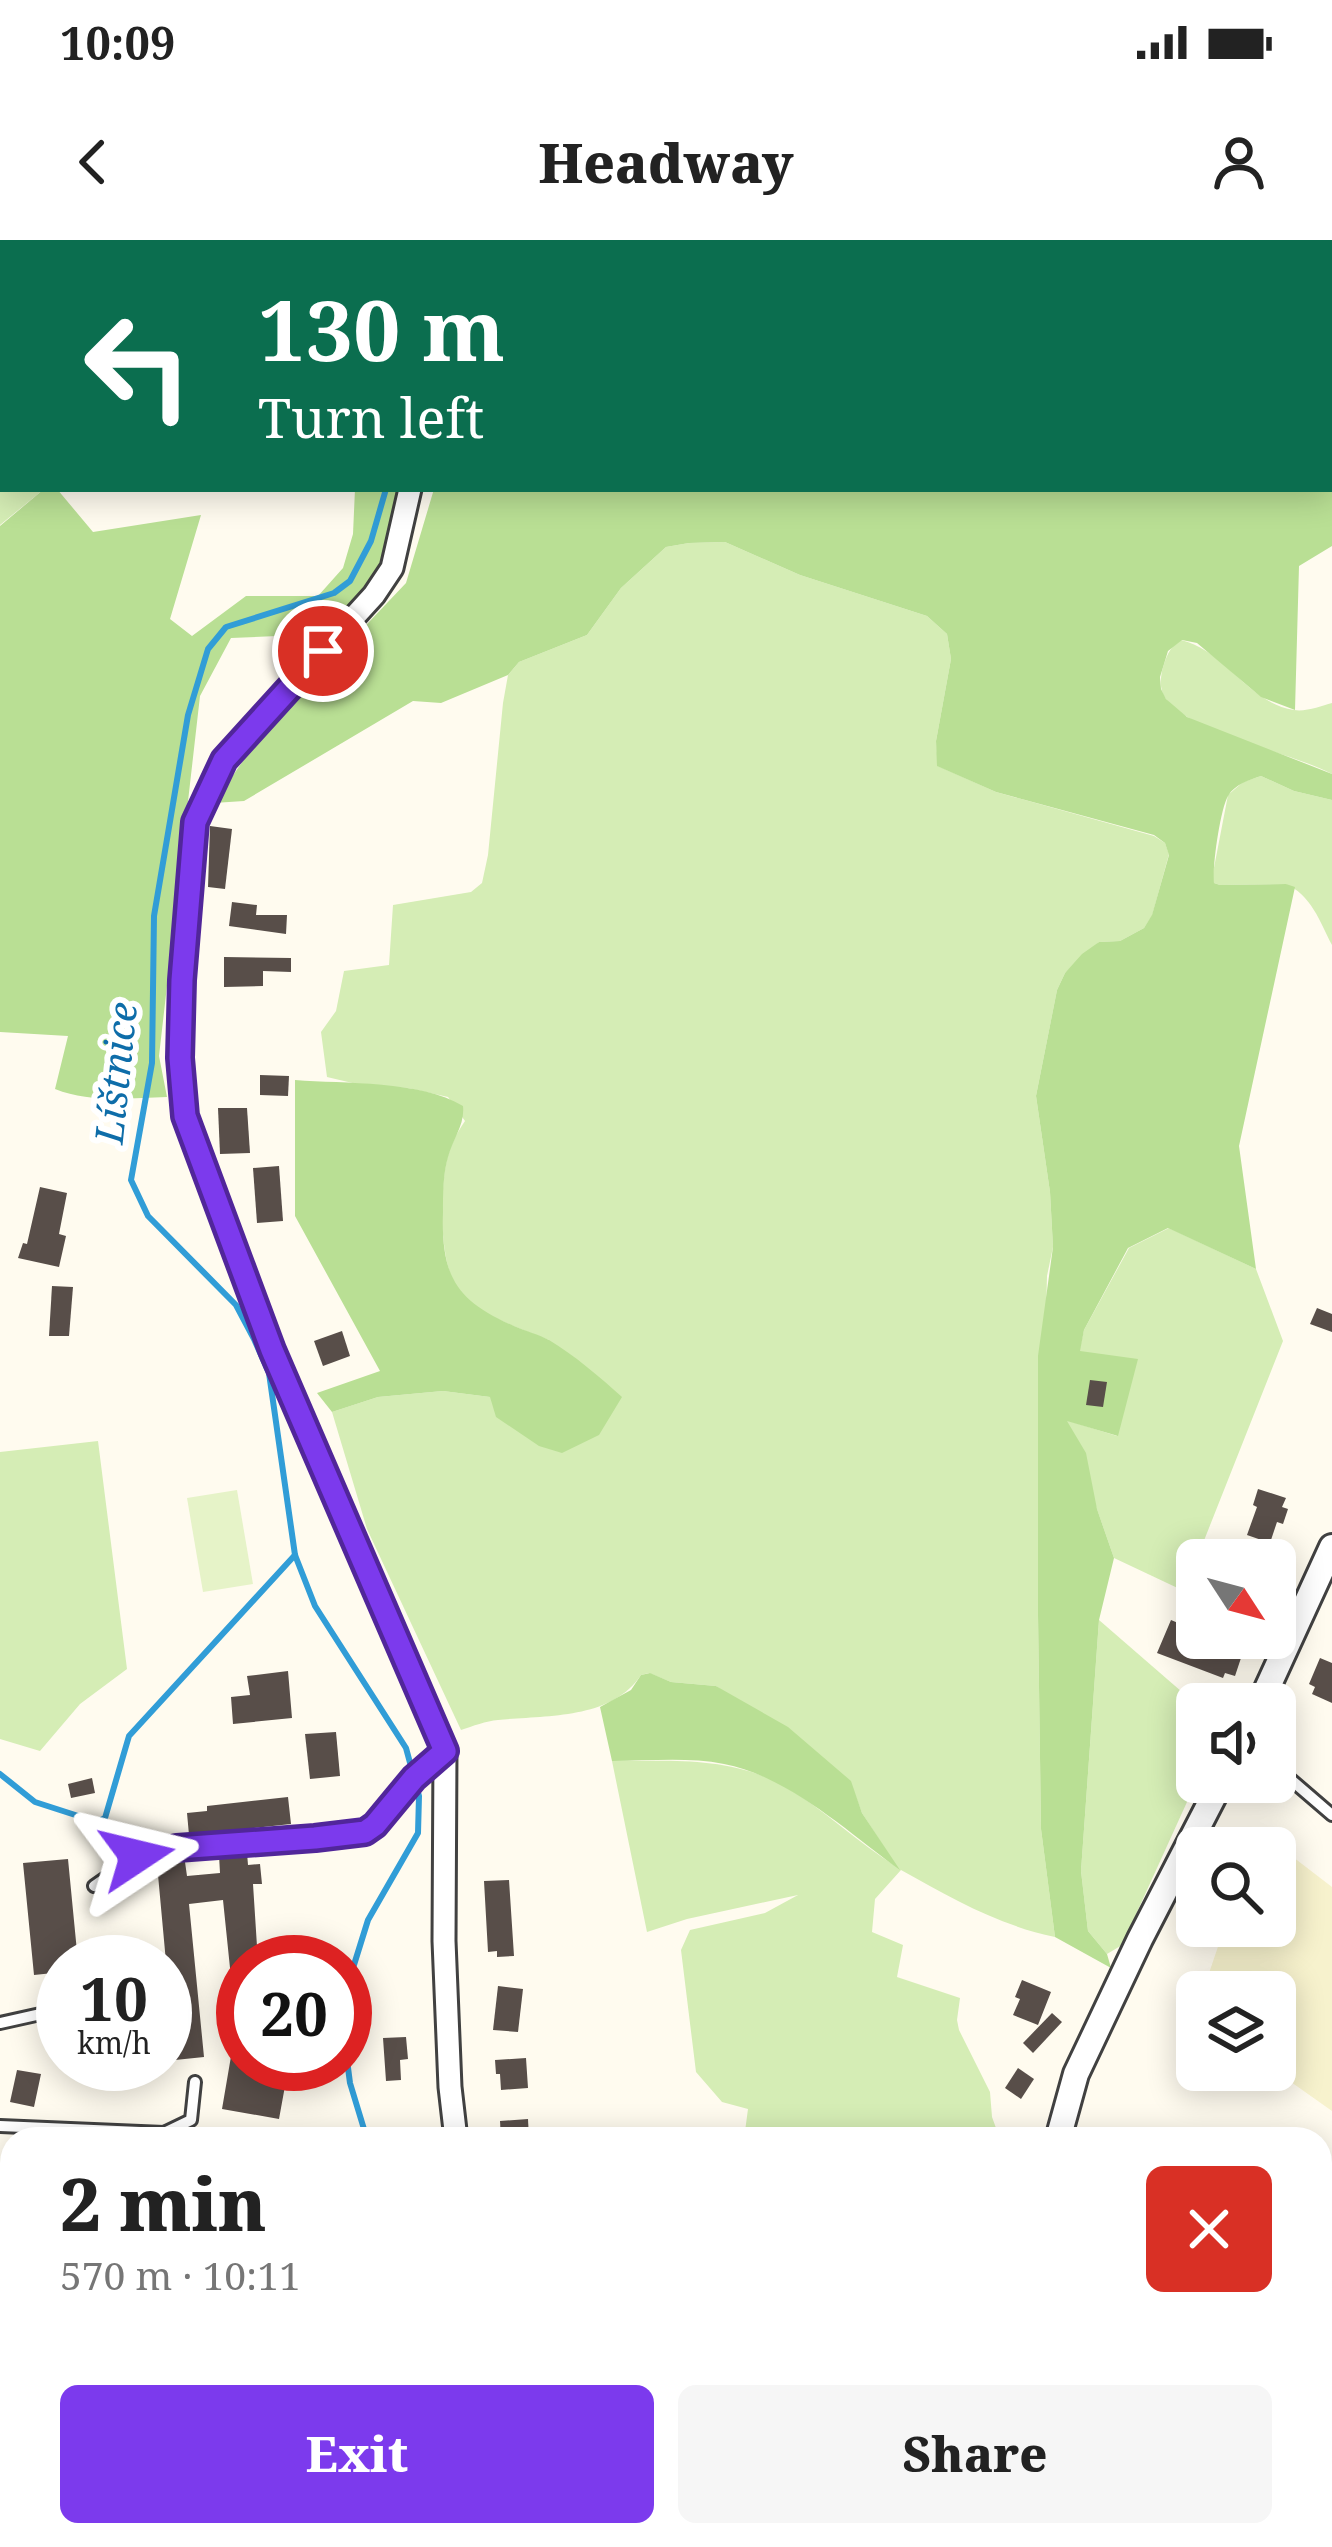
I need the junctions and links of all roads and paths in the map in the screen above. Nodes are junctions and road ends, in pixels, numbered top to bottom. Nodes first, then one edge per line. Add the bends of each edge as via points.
1 (409, 492) edge
2 (1332, 1547) edge
3 (1270, 1683) edge
4 (445, 1751) junction
5 (1296, 1784) edge
6 (1211, 1803) edge
7 (1332, 1815) edge
8 (94, 1886) dead end
9 (36, 2015) edge
10 (0, 2023) edge
11 (195, 2082) dead end
12 (176, 2127) edge
13 (455, 2127) edge
14 (1061, 2127) edge

1 - 4 street via 392,568 374,595 224,760 207,792 195,822 180,1058 185,1116 264,1329
2 - 3 street
4 - 8 lane via 365,1832 177,1848 137,1856
4 - 13 street
5 - 7 lane
6 - 14 street via 1076,2074
9 - 10 lane
11 - 12 lane via 191,2120

